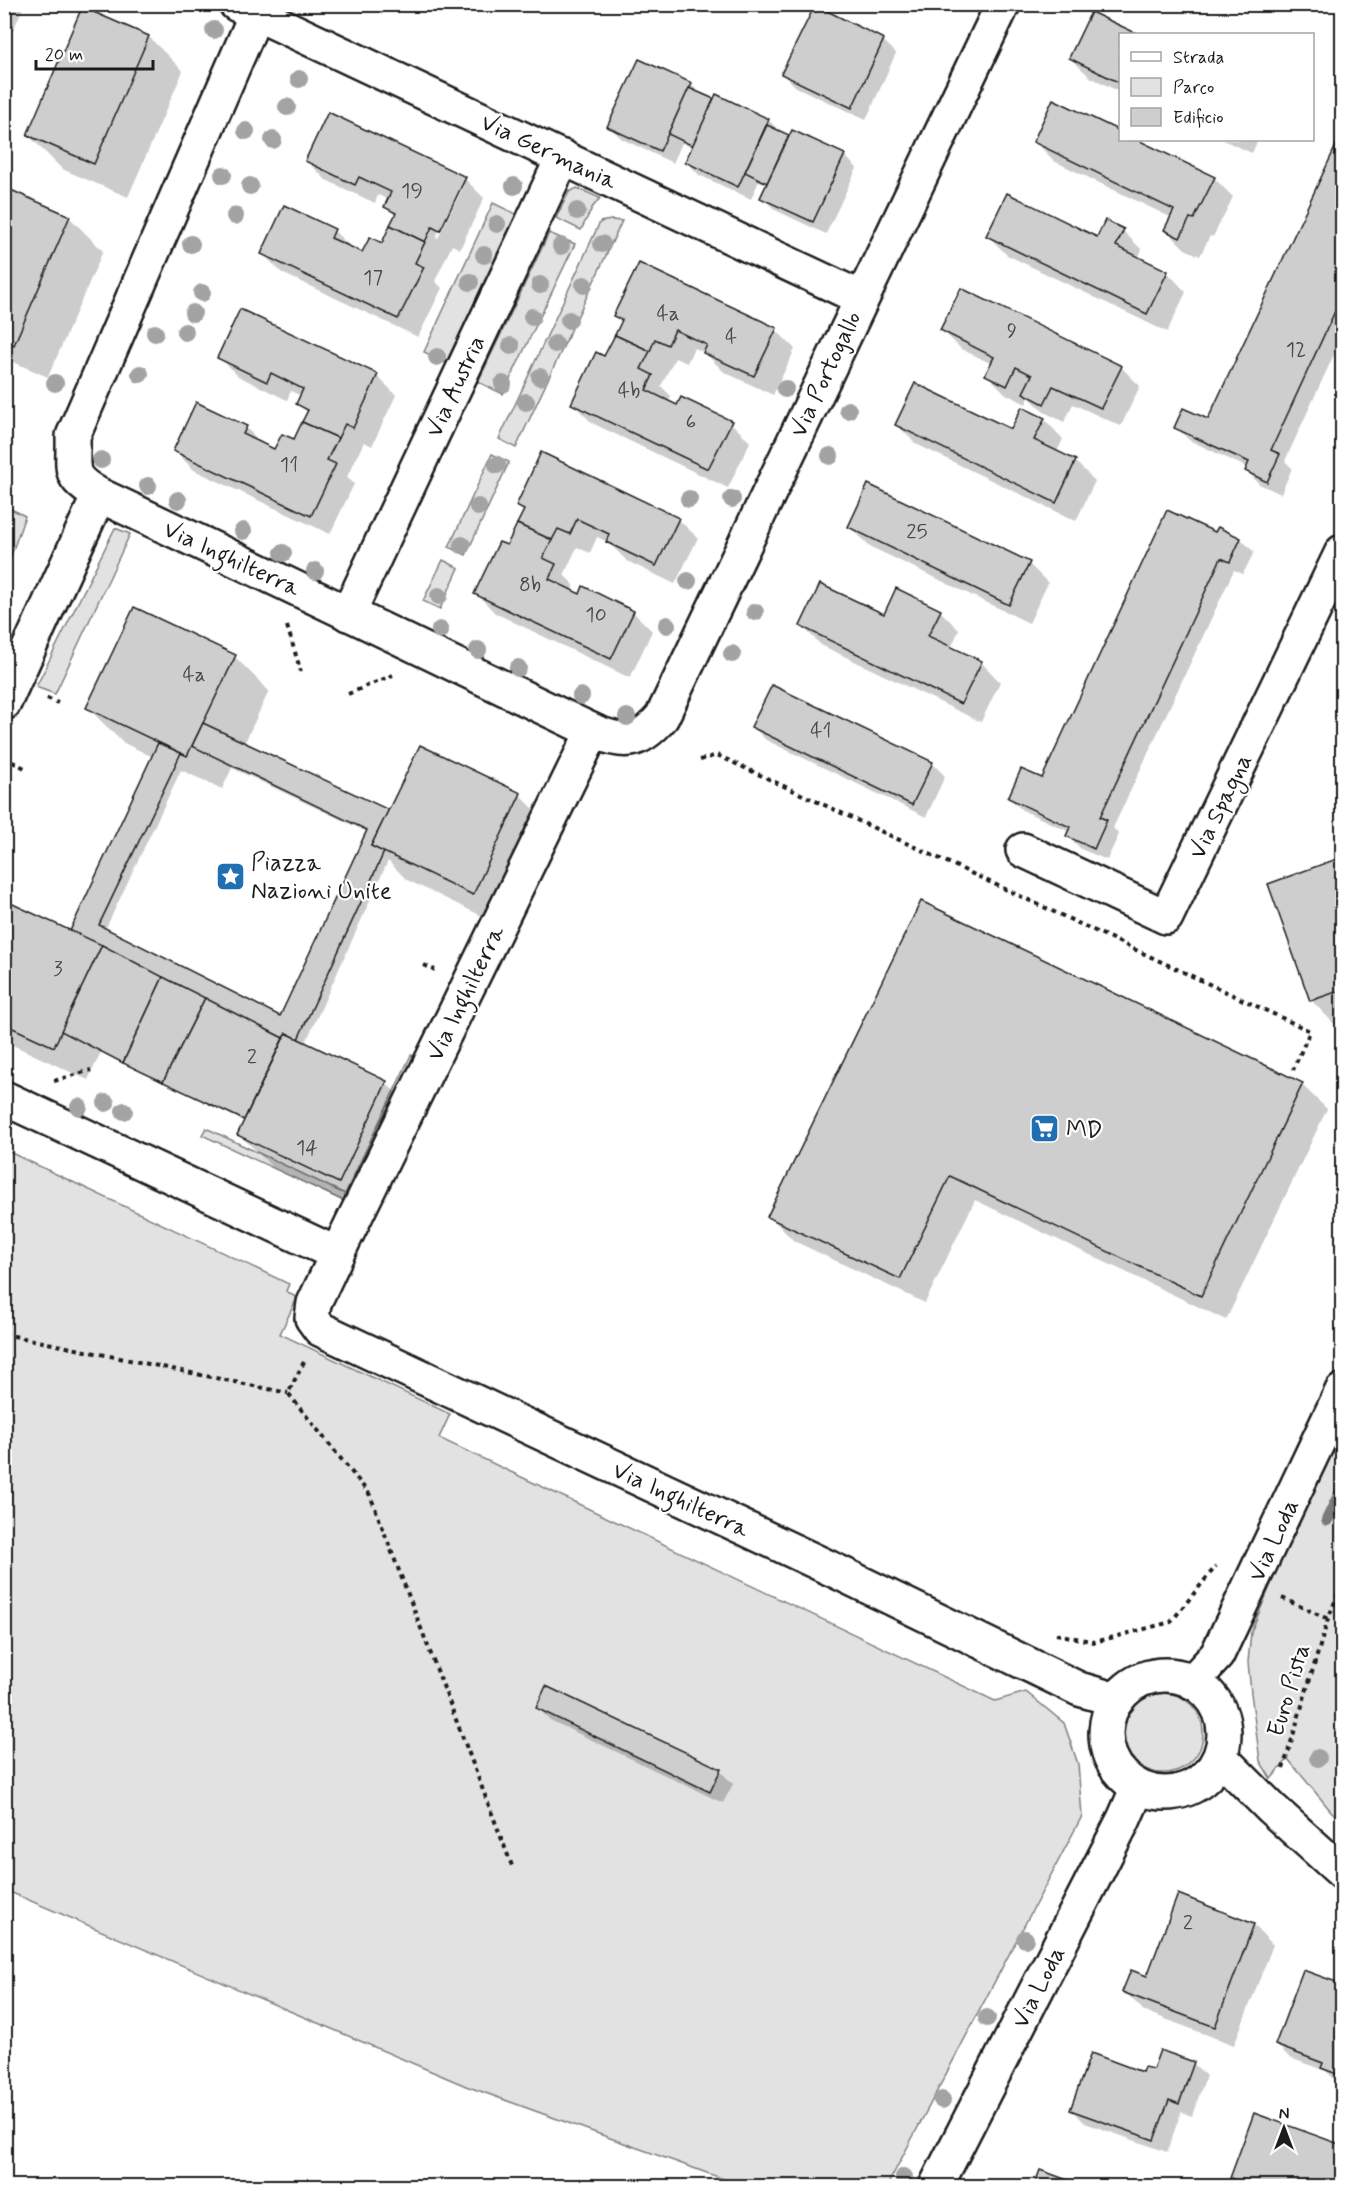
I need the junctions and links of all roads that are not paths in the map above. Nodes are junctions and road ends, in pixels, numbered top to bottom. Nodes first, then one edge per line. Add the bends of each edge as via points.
1 (1003, 4) edge
2 (246, 9) edge
3 (563, 157) junction
4 (861, 298) junction
5 (87, 486) junction
6 (1342, 552) edge
7 (348, 614) junction
8 (4, 703) edge
9 (593, 731) junction
10 (639, 738) joint
11 (1023, 850) dead end
12 (4, 1098) edge
13 (337, 1254) junction
14 (1342, 1391) edge
15 (1192, 1682) junction
16 (1117, 1701) junction
17 (1220, 1757) junction
18 (1138, 1787) junction
19 (1342, 1872) edge
20 (936, 2187) edge

1 - 4 street, Via Portogallo
2 - 3 street, Via Germania
2 - 5 street via 73,436
3 - 4 street, Via Germania
3 - 7 street, Via Austria
4 - 10 street, Via Portogallo via 662,717
5 - 7 street, Via Inghilterra
5 - 8 street
6 - 11 street, Via Spagna via 1166,918
7 - 9 street, Via Inghilterra
9 - 10 street, Via Inghilterra via 621,739
9 - 13 street, Via Inghilterra
12 - 13 street
13 - 16 street, Via Inghilterra via 314,1303 312,1318 320,1329 1079,1689
14 - 15 street, Via Loda via 1217,1655
15 - 16 street via 1176,1676 1143,1680
15 - 17 street via 1214,1701 1221,1714 1224,1743
16 - 18 street via 1109,1715 1108,1749 1119,1771
17 - 18 street via 1212,1771 1186,1790 1170,1794
17 - 19 street
18 - 20 street, Via Loda

